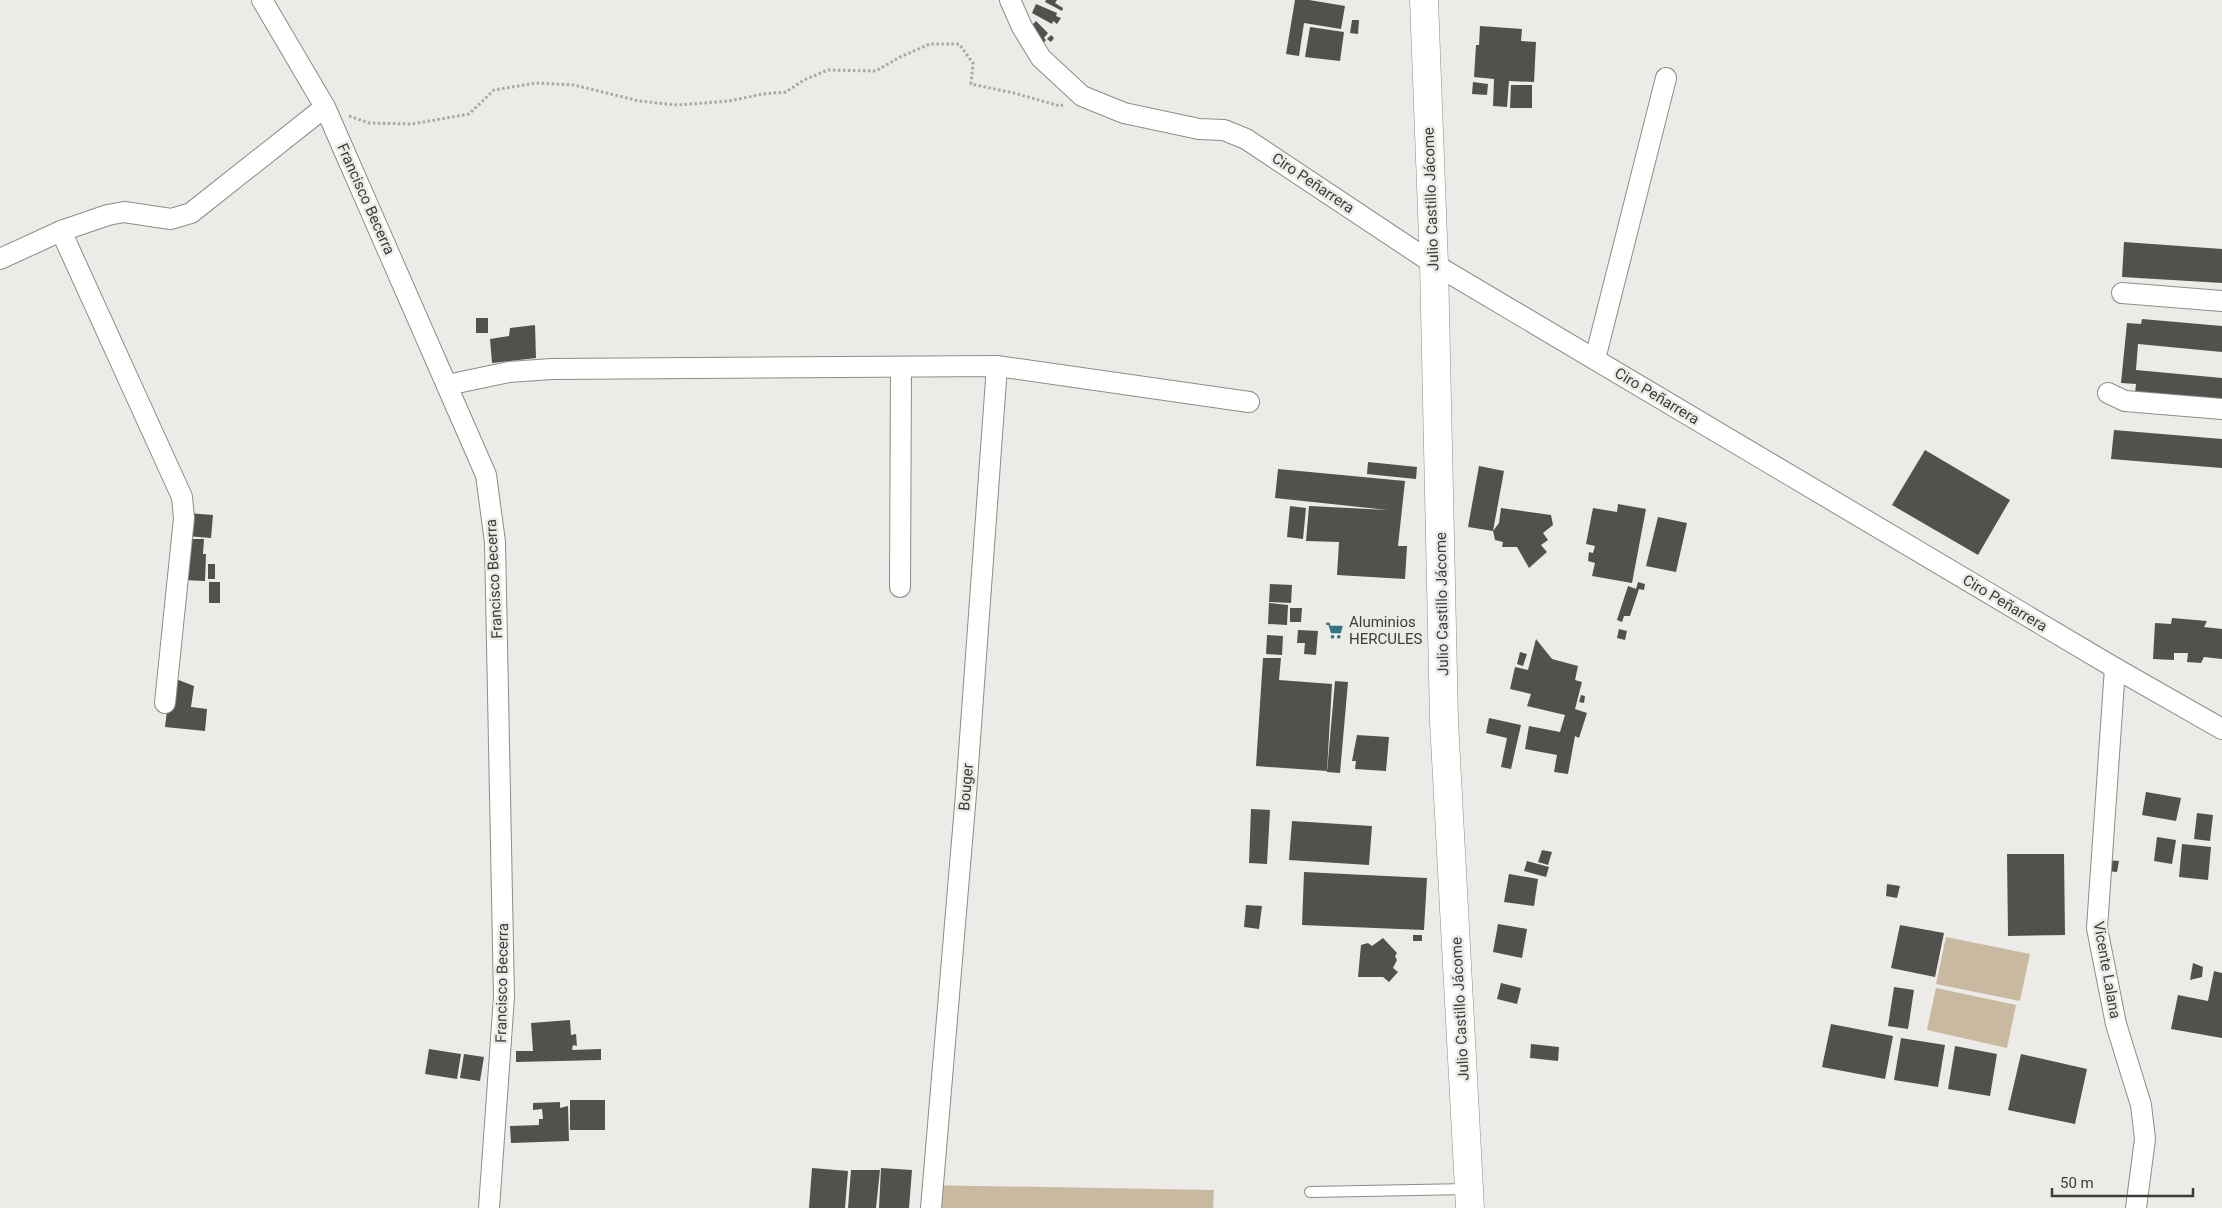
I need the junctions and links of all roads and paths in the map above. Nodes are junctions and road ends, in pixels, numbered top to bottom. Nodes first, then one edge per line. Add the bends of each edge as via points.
1 (262, 0) edge
2 (1010, 0) edge
3 (1424, 0) edge
4 (1666, 78) dead end
5 (1082, 96) junction
6 (325, 107) junction
7 (61, 231) junction
8 (0, 259) edge
9 (1434, 264) junction
10 (2122, 292) dead end
11 (2222, 300) edge
12 (1595, 359) junction
13 (901, 366) junction
14 (997, 366) junction
15 (447, 385) junction
16 (2108, 394) dead end
17 (1249, 402) dead end
18 (2222, 409) edge
19 (900, 588) dead end
20 (2116, 668) junction
21 (164, 703) dead end
22 (2222, 729) edge
23 (1310, 1192) dead end
24 (1470, 1198) edge
25 (489, 1208) edge
26 (931, 1208) edge
27 (2136, 1208) edge

1 - 6 street, Francisco Becerra
2 - 5 street via 1040,58
3 - 9 main road, Julio Castillo Jácome
4 - 12 street
5 - 6 path via 1060,106 971,84 973,63 959,44 930,44 876,71 828,70 786,92 729,101 677,105 639,101 574,85 536,83 494,90 469,114 412,124 369,123
5 - 9 street, Ciro Peñarrera via 1124,113 1199,129 1224,130 1246,139
6 - 7 street via 191,213 171,219 124,212 108,214
6 - 15 street, Francisco Becerra
7 - 8 street
7 - 21 street via 183,502 184,518
9 - 12 street, Ciro Peñarrera
9 - 24 main road, Julio Castillo Jácome via 1444,721
10 - 11 street
12 - 20 street, Ciro Peñarrera
13 - 14 street
13 - 15 street via 552,369 509,372
13 - 19 street
14 - 17 street
14 - 26 street, Bouger via 966,794
15 - 25 street, Francisco Becerra via 486,475 495,542 504,997
16 - 18 street via 2125,400
20 - 22 street, Ciro Peñarrera
20 - 27 street, Vicente Lalana via 2097,928 2116,1024 2141,1105 2145,1140
23 - 24 lane

